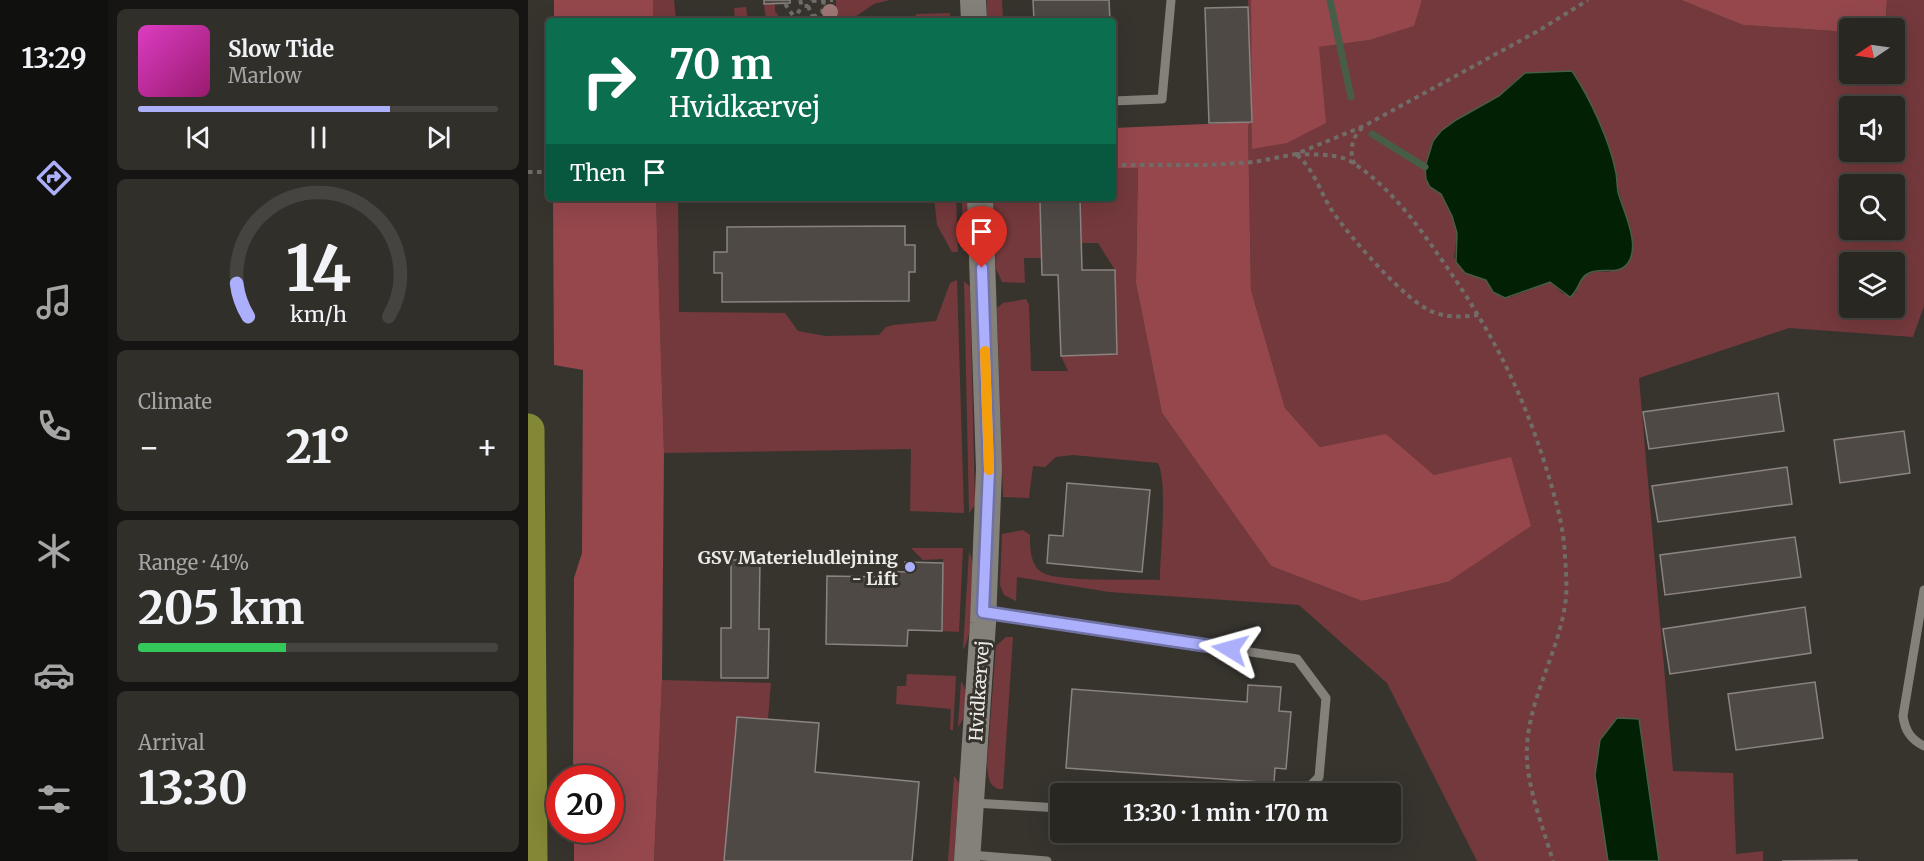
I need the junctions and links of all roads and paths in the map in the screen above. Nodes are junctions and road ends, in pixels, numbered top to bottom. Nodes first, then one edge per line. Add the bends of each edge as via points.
1 (800, 0) edge
2 (824, 0) edge
3 (833, 0) edge
4 (974, 0) edge
5 (1171, 0) edge
6 (1588, 0) edge
7 (812, 1) edge
8 (785, 4) dead end
9 (805, 6) junction
10 (793, 18) edge
11 (795, 18) edge
12 (813, 18) edge
13 (816, 18) edge
14 (974, 18) edge
15 (1116, 101) edge
16 (1364, 126) junction
17 (1296, 154) junction
18 (1116, 165) edge
19 (1361, 170) junction
20 (528, 172) edge
21 (546, 172) edge
22 (980, 201) edge
23 (1478, 315) junction
24 (528, 430) edge
25 (1924, 590) edge
26 (983, 612) junction
27 (1924, 746) edge
28 (1313, 783) edge
29 (972, 803) junction
30 (1050, 807) edge
31 (967, 858) edge
32 (531, 861) edge
33 (1038, 861) edge
34 (1047, 861) edge
35 (1553, 861) edge

1 - 9 path
2 - 3 path
2 - 7 path
2 - 13 path via 822,12
4 - 14 street
5 - 15 lane via 1162,99
6 - 16 path
7 - 9 path
8 - 10 path
9 - 11 path
9 - 12 path
16 - 17 path
16 - 19 path via 1351,145 1352,159
17 - 18 path via 1209,165
17 - 19 path via 1337,157
17 - 23 path via 1307,163 1333,213 1387,277 1431,312 1458,318
19 - 23 path via 1416,223
20 - 21 path
22 - 26 street, Hvidkærvej via 989,469
23 - 35 path via 1532,421 1560,514 1566,599 1533,708 1527,761
24 - 32 highway
25 - 27 lane via 1903,716 1913,740
26 - 28 lane via 1297,659 1326,698 1319,777
26 - 29 street, Hvidkærvej
29 - 30 lane
29 - 31 street, Hvidkærvej
31 - 33 lane
33 - 34 lane

